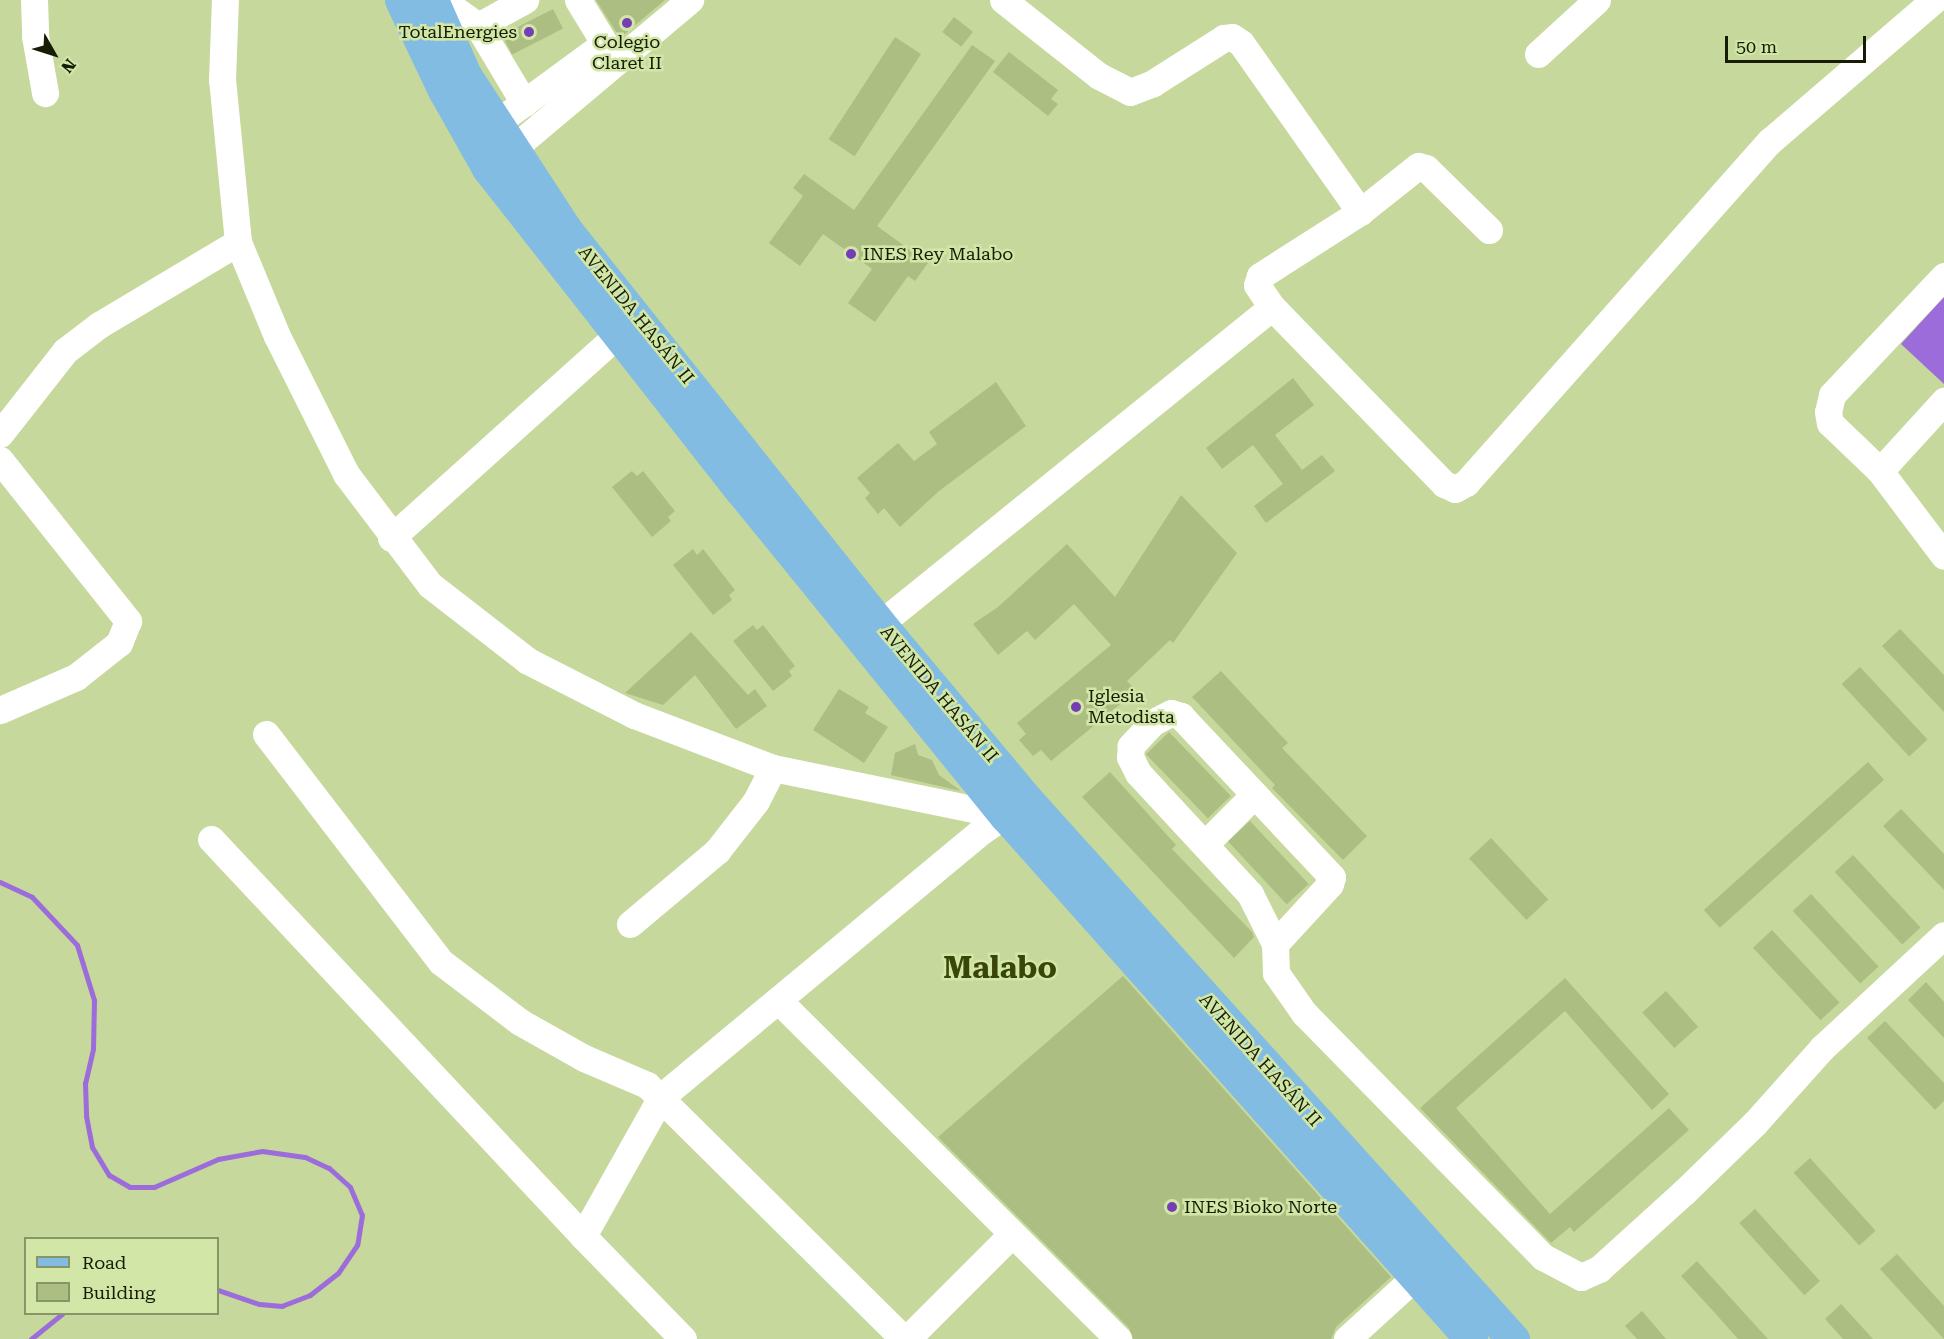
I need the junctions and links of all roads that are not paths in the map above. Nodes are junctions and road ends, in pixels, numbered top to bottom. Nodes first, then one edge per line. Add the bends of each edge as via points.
1 (34, 0) edge
2 (225, 0) edge
3 (401, 0) edge
4 (432, 0) edge
5 (442, 0) edge
6 (525, 0) edge
7 (578, 0) edge
8 (690, 0) edge
9 (1003, 0) edge
10 (1597, 0) edge
11 (1924, 3) edge
12 (478, 26) junction
13 (610, 53) junction
14 (1538, 54) dead end
15 (45, 93) dead end
16 (524, 103) junction
17 (498, 148) junction
18 (1360, 212) junction
19 (1489, 230) dead end
20 (238, 242) junction
21 (1944, 276) edge
22 (1272, 307) junction
23 (618, 334) junction
24 (1944, 401) edge
25 (0, 434) edge
26 (0, 460) edge
27 (1880, 471) junction
28 (391, 538) junction
29 (1944, 556) edge
30 (870, 631) junction
31 (0, 710) edge
32 (266, 734) dead end
33 (773, 768) junction
34 (1254, 795) junction
35 (1017, 808) junction
36 (210, 839) dead end
37 (1206, 843) junction
38 (630, 924) dead end
39 (1944, 935) edge
40 (1275, 944) junction
41 (779, 1001) junction
42 (661, 1097) junction
43 (1011, 1235) junction
44 (583, 1236) junction
45 (1417, 1275) junction
46 (1506, 1337) edge
47 (683, 1339) edge
48 (906, 1339) edge
49 (1118, 1339) edge
50 (1347, 1339) edge
51 (1472, 1339) edge

1 - 15 street via 35,36
2 - 20 street via 222,80
3 - 17 main road, AVENIDA HASÁN II via 444,90
4 - 17 main road, AVENIDA HASÁN II
5 - 12 street
6 - 12 street
7 - 13 street
8 - 13 street
9 - 18 street via 1100,76 1130,92 1154,83 1224,38 1232,37 1241,43
10 - 14 street
11 - 22 street via 1770,141 1466,483 1455,489 1444,484
12 - 16 street
13 - 16 street
13 - 17 street
16 - 17 street
17 - 23 main road, AVENIDA HASÁN II
17 - 30 main road, AVENIDA HASÁN II via 566,230
18 - 19 street via 1418,166 1426,168
18 - 22 street via 1260,276 1257,285
20 - 25 street via 99,325 65,351
20 - 28 street via 277,336 346,474
21 - 27 street via 1832,395 1830,423
22 - 30 street
23 - 28 street
23 - 30 main road, AVENIDA HASÁN II
24 - 27 street
26 - 31 street via 128,621 119,643 76,677
27 - 29 street
28 - 33 street via 430,585 528,661 634,715
30 - 35 main road, AVENIDA HASÁN II
32 - 42 street via 441,962 520,1022 584,1058 647,1084
33 - 35 street
33 - 38 street via 741,824 717,851
34 - 37 street
34 - 37 street via 1181,716 1171,713 1139,734 1130,757 1138,774
34 - 40 street via 1332,877 1330,884
35 - 41 street via 983,830
35 - 45 main road, AVENIDA HASÁN II
35 - 46 main road, AVENIDA HASÁN II
36 - 44 street
37 - 40 street via 1250,894
39 - 40 street via 1822,1048 1755,1123 1684,1192 1599,1269 1581,1277 1543,1257 1304,1013 1276,972
41 - 42 street
41 - 43 street
42 - 44 street
42 - 48 street
43 - 48 street
43 - 49 street
44 - 47 street
45 - 50 street
45 - 51 main road, AVENIDA HASÁN II

